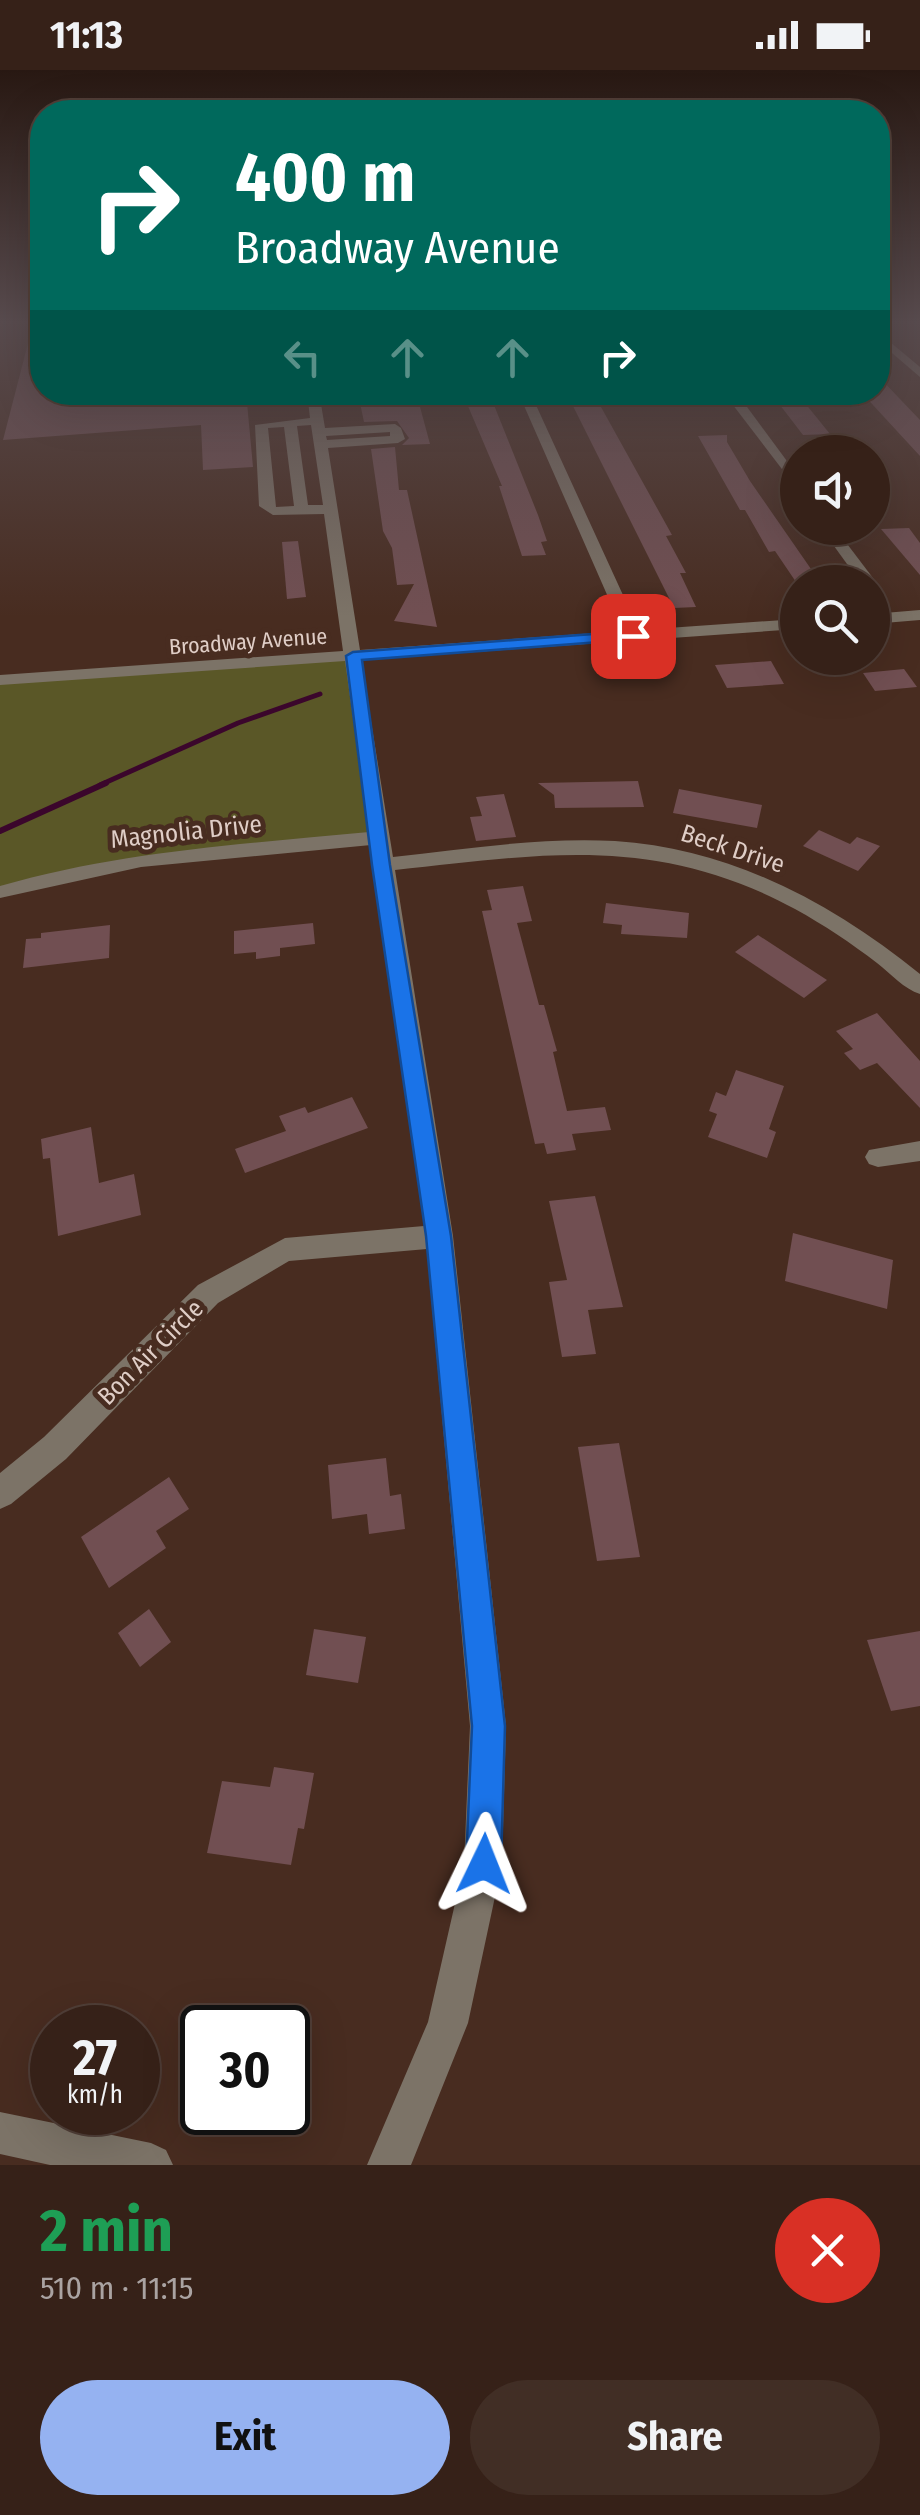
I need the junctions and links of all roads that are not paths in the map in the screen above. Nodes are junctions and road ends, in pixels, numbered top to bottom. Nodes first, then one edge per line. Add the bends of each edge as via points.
1 (537, 421) edge
2 (750, 421) edge
3 (312, 422) edge
4 (780, 461) edge
5 (316, 510) junction
6 (890, 612) edge
7 (920, 615) edge
8 (890, 617) edge
9 (894, 617) junction
10 (780, 625) edge
11 (633, 636) junction
12 (353, 656) junction
13 (0, 680) edge
14 (379, 852) junction
15 (4, 892) dead end
16 (920, 986) edge
17 (920, 1151) edge
18 (878, 1157) dead end
19 (439, 1236) junction
20 (0, 1493) edge
21 (0, 2133) edge
22 (151, 2165) edge
23 (389, 2165) edge

1 - 11 street
2 - 4 street
3 - 3 street via 398,440 395,428
3 - 5 street
3 - 5 street via 261,425 266,506
5 - 12 street
6 - 9 street
7 - 9 street
8 - 9 street
10 - 11 street, Broadway Avenue
11 - 12 street, Broadway Avenue
12 - 13 street, Broadway Avenue
12 - 14 street
14 - 15 street, Magnolia Drive via 112,866
14 - 16 street, Beck Drive via 620,848 684,857 780,889
14 - 19 street
17 - 18 street
19 - 20 street, Bon Air Circle via 286,1250 208,1294 55,1448
19 - 23 street via 488,1726 484,1864 448,2023
21 - 22 street

